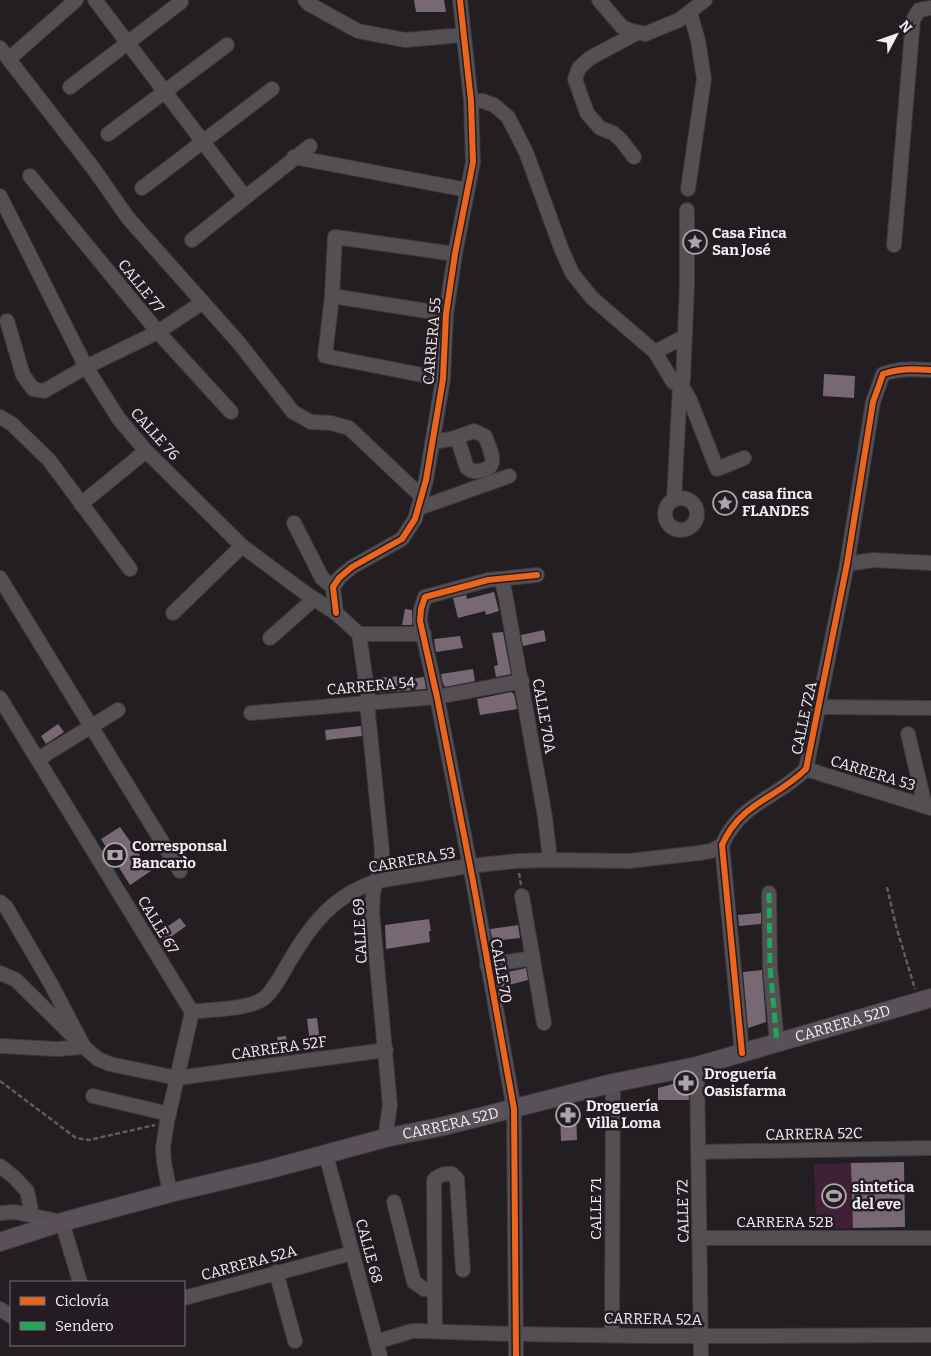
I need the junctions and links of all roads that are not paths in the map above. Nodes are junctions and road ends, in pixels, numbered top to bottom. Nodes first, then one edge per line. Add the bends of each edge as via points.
1 (76, 0) edge
2 (95, 0) edge
3 (305, 0) edge
4 (460, 0) edge
5 (599, 0) edge
6 (705, 0) edge
7 (181, 2) dead end
8 (931, 8) edge
9 (690, 13) junction
10 (637, 33) junction
11 (463, 35) junction
12 (128, 43) junction
13 (227, 46) dead end
14 (4, 54) edge
15 (70, 87) dead end
16 (272, 89) dead end
17 (164, 92) junction
18 (471, 101) junction
19 (108, 134) dead end
20 (203, 141) junction
21 (310, 146) dead end
22 (634, 157) dead end
23 (294, 158) junction
24 (30, 176) dead end
25 (142, 188) dead end
26 (688, 189) dead end
27 (467, 190) junction
28 (0, 196) edge
29 (245, 197) junction
30 (687, 210) dead end
31 (192, 240) dead end
32 (894, 245) dead end
33 (455, 254) junction
34 (332, 296) junction
35 (203, 302) junction
36 (446, 314) junction
37 (7, 321) dead end
38 (158, 332) junction
39 (684, 338) junction
40 (655, 352) junction
41 (86, 367) junction
42 (931, 370) edge
43 (443, 379) junction
44 (680, 386) junction
45 (231, 412) dead end
46 (0, 417) edge
47 (457, 437) dead end
48 (432, 442) junction
49 (146, 450) junction
50 (744, 458) dead end
51 (677, 466) junction
52 (509, 476) dead end
53 (674, 500) junction
54 (689, 500) junction
55 (420, 503) junction
56 (81, 504) junction
57 (294, 523) dead end
58 (242, 546) junction
59 (931, 563) edge
60 (846, 564) junction
61 (130, 569) dead end
62 (537, 575) dead end
63 (0, 578) edge
64 (501, 579) junction
65 (333, 587) junction
66 (314, 598) junction
67 (173, 612) dead end
68 (336, 613) junction
69 (359, 634) junction
70 (424, 634) junction
71 (270, 638) dead end
72 (522, 681) junction
73 (437, 697) junction
74 (0, 698) edge
75 (367, 703) junction
76 (818, 707) junction
77 (931, 708) edge
78 (118, 710) dead end
79 (251, 714) dead end
80 (91, 726) junction
81 (908, 734) dead end
82 (38, 759) junction
83 (806, 769) junction
84 (928, 807) edge
85 (722, 845) junction
86 (550, 860) junction
87 (469, 866) junction
88 (180, 871) dead end
89 (377, 881) junction
90 (769, 893) dead end
91 (522, 896) road end
92 (0, 902) edge
93 (533, 958) junction
94 (487, 965) junction
95 (0, 973) edge
96 (925, 1000) edge
97 (192, 1012) junction
98 (544, 1023) dead end
99 (777, 1042) junction
100 (0, 1046) edge
101 (84, 1047) junction
102 (386, 1050) junction
103 (742, 1053) junction
104 (697, 1066) junction
105 (177, 1078) junction
106 (613, 1083) junction
107 (93, 1096) dead end
108 (514, 1109) junction
109 (168, 1118) junction
110 (385, 1138) junction
111 (931, 1148) edge
112 (698, 1152) junction
113 (326, 1155) junction
114 (0, 1166) edge
115 (170, 1193) junction
116 (394, 1202) dead end
117 (0, 1213) edge
118 (32, 1215) junction
119 (62, 1222) junction
120 (699, 1238) junction
121 (931, 1238) edge
122 (0, 1242) edge
123 (352, 1253) junction
124 (463, 1270) dead end
125 (276, 1272) junction
126 (80, 1281) edge
127 (434, 1290) junction
128 (185, 1298) edge
129 (435, 1331) junction
130 (516, 1335) junction
131 (612, 1335) junction
132 (931, 1335) edge
133 (701, 1336) junction
134 (295, 1341) dead end
135 (376, 1342) junction
136 (380, 1356) edge
137 (516, 1356) edge
138 (701, 1356) edge

1 - 14 street
2 - 12 street
3 - 11 street via 358,31 405,40
4 - 11 street, CARRERA 55
5 - 10 street via 616,21
6 - 9 street
7 - 12 street
8 - 32 street via 919,10 913,20
9 - 10 street via 657,31
9 - 26 street via 704,79
10 - 22 street via 590,58 575,79 587,113 600,128 621,140
11 - 18 street, CARRERA 55
12 - 15 street
12 - 17 street
13 - 17 street
14 - 35 street via 128,218
16 - 20 street
17 - 19 street
17 - 20 street
18 - 27 street, CARRERA 55 via 473,162
18 - 40 street via 494,104 508,117 526,152 572,273 592,298
20 - 25 street
20 - 29 street
21 - 23 street
23 - 27 street
23 - 29 street
24 - 38 street, CALLE 77
27 - 33 street, CARRERA 55
28 - 41 street, CALLE 76
29 - 31 street
30 - 39 street
33 - 34 street via 335,237
33 - 36 street, CARRERA 55
34 - 36 street
34 - 43 street via 325,356
35 - 38 street
35 - 55 street via 293,412 311,422 349,428
36 - 43 street, CARRERA 55
37 - 41 street via 23,376 33,389 44,391
38 - 41 street
38 - 45 street, CALLE 77
39 - 40 street
39 - 44 street
40 - 44 street via 673,382
41 - 49 street, CALLE 76 via 119,419
42 - 60 street, CALLE 72A via 906,368 892,371 883,374 879,382
43 - 48 street, CARRERA 55
44 - 50 street via 690,400 711,472
44 - 51 street
46 - 56 street via 12,424 44,455
47 - 48 street
48 - 55 street, CARRERA 55
49 - 56 street
49 - 58 street, CALLE 76
51 - 53 street
51 - 54 street
52 - 55 street
53 - 54 street
53 - 54 street via 667,508 666,518 672,527 683,530 696,520 696,508
55 - 65 street, CARRERA 55 via 415,519 402,539 352,567 338,578
56 - 61 street
57 - 65 street via 322,578
58 - 66 street, CALLE 76
58 - 67 street
59 - 60 street via 873,560
60 - 76 street, CALLE 72A
62 - 64 street
63 - 80 street
64 - 70 street, CALLE 70 via 425,597 420,622
64 - 72 street, CALLE 70A
65 - 68 street
66 - 68 street, CALLE 76
66 - 71 street
68 - 69 street, CALLE 76
69 - 70 street
69 - 75 street, CALLE 69
70 - 73 street, CALLE 70
72 - 73 street, CARRERA 54
72 - 86 street, CALLE 70A
73 - 75 street, CARRERA 54
73 - 87 street, CALLE 70
74 - 82 street, CALLE 67
75 - 79 street, CARRERA 54
75 - 89 street, CALLE 69 via 382,851
76 - 77 street
76 - 83 street, CALLE 72A
78 - 80 street
80 - 82 street
80 - 88 street
81 - 84 street
82 - 97 street, CALLE 67
83 - 84 street, CARRERA 53
83 - 85 street, CALLE 72A via 756,803 735,822
85 - 86 street, CARRERA 53 via 711,851 629,861
85 - 103 street
86 - 87 street, CARRERA 53
87 - 89 street, CARRERA 53
87 - 94 street, CALLE 70
89 - 97 street, CARRERA 53 via 333,904 306,934 279,980 263,998 245,1006
89 - 102 street, CALLE 69 via 372,911
90 - 99 street via 770,968
91 - 93 street
92 - 101 street via 52,986
93 - 94 street
93 - 98 street
94 - 108 street, CALLE 70
95 - 101 street, CARRERA 52F via 16,980
96 - 99 main road, CARRERA 52D
97 - 105 street
99 - 103 main road, CARRERA 52D
100 - 101 street
101 - 105 street, CARRERA 52F via 110,1064
102 - 105 street, CARRERA 52F
102 - 110 street, CALLE 69 via 390,1105
103 - 104 main road, CARRERA 52D
104 - 106 main road, CARRERA 52D
104 - 112 street, CALLE 72
105 - 109 street
106 - 108 main road, CARRERA 52D
106 - 131 street, CALLE 71
107 - 109 street
108 - 110 main road, CARRERA 52D
108 - 130 street, CALLE 70
109 - 115 street via 163,1148
110 - 113 main road, CARRERA 52D
111 - 112 street, CARRERA 52C
112 - 120 street, CALLE 72
113 - 115 main road, CARRERA 52D
113 - 123 street, CALLE 68
114 - 118 street via 27,1191
115 - 119 main road, CARRERA 52D
116 - 127 street via 414,1282 424,1289
117 - 118 street
118 - 119 street
119 - 122 main road, CARRERA 52D
119 - 126 street
120 - 121 street, CARRERA 52B
120 - 133 street, CALLE 72
123 - 125 street, CARRERA 52A
123 - 135 street, CALLE 68
124 - 127 street via 458,1179 445,1173 434,1180
125 - 128 street, CARRERA 52A
125 - 134 street
127 - 129 street
129 - 130 street, CARRERA 52A
129 - 135 street, CARRERA 52A via 412,1331
130 - 131 street, CARRERA 52A
130 - 137 street, CALLE 70
131 - 133 street, CARRERA 52A
132 - 133 street, CARRERA 52A
133 - 138 street, CALLE 72
135 - 136 street, CALLE 68

